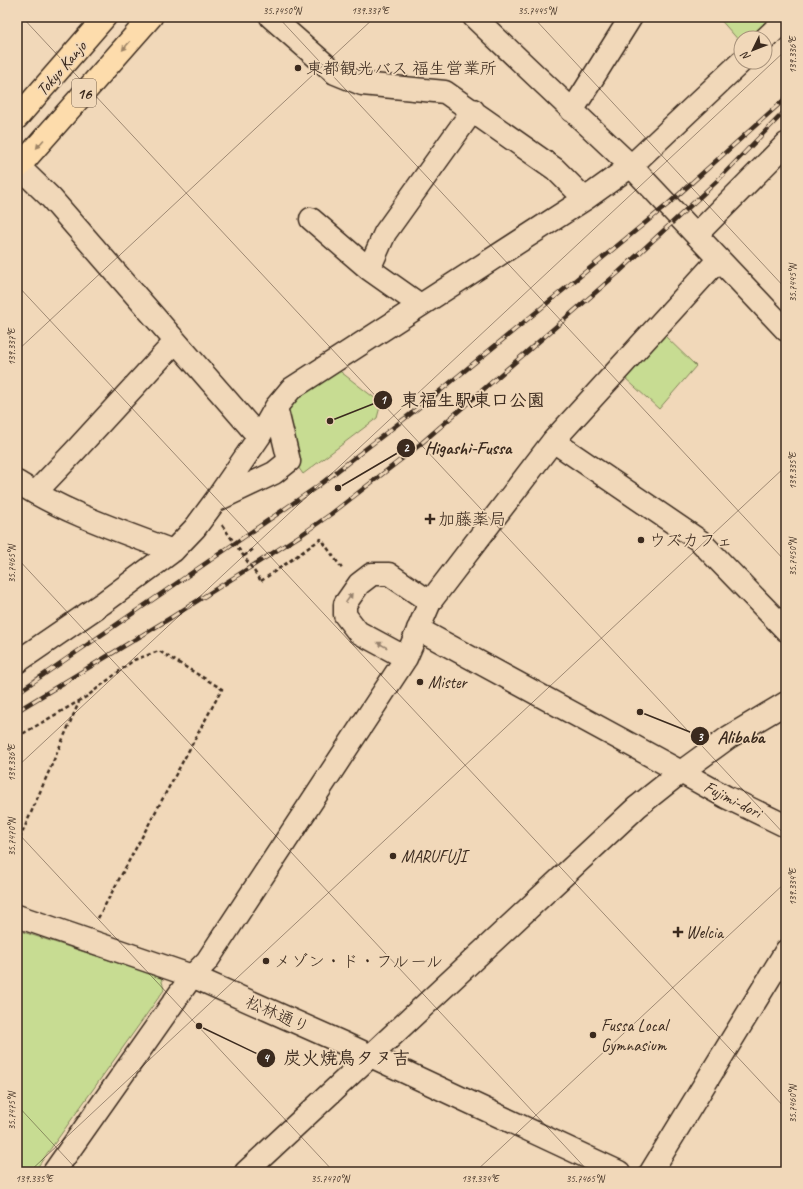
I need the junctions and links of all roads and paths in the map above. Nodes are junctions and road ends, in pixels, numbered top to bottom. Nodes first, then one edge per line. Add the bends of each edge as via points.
1 (105, 17) edge
2 (151, 17) edge
3 (271, 17) edge
4 (474, 17) edge
5 (631, 17) edge
6 (786, 19) edge
7 (773, 31) edge
8 (733, 70) edge
9 (473, 110) junction
10 (572, 111) junction
11 (17, 118) edge
12 (786, 144) edge
13 (631, 166) junction
14 (18, 168) edge
15 (585, 199) junction
16 (311, 219) dead end
17 (696, 235) junction
18 (718, 259) junction
19 (369, 269) junction
20 (420, 305) junction
21 (786, 330) edge
22 (175, 342) junction
23 (276, 407) junction
24 (259, 437) junction
25 (553, 441) junction
26 (22, 487) edge
27 (215, 501) junction
28 (222, 525) dead end
29 (255, 548) dead end
30 (173, 552) junction
31 (244, 556) junction
32 (346, 574) dead end
33 (430, 602) junction
34 (418, 629) junction
35 (786, 630) edge
36 (406, 658) junction
37 (17, 662) edge
38 (79, 701) junction
39 (786, 703) edge
40 (17, 738) edge
41 (681, 772) junction
42 (786, 826) edge
43 (17, 845) edge
44 (17, 916) edge
45 (87, 939) junction
46 (783, 963) edge
47 (192, 976) junction
48 (370, 1056) junction
49 (54, 1172) edge
50 (246, 1172) edge
51 (619, 1172) edge
52 (651, 1172) edge

1 - 11 highway, Tokyo Kanjo / 16
2 -> 14 highway, Tokyo Kanjo / 16
3 - 9 street via 335,73 362,84 445,92
4 - 10 street
5 - 10 street
6 - 7 street
8 - 13 street
9 - 15 street via 555,169
9 - 19 street via 385,233
10 - 13 street
12 - 17 street
13 - 15 street
13 - 17 street
14 - 22 street via 51,198
15 - 20 street
16 - 19 street
17 - 18 street
18 - 21 street
18 - 25 street
19 - 20 street
20 - 23 street via 291,389
22 - 24 street
22 - 26 street via 74,452
23 - 24 street
23 - 27 street via 289,461 274,473
24 - 27 street
25 - 33 street
25 - 35 street via 700,541
26 - 30 street via 78,515
27 - 30 street via 196,528
28 - 31 path, bridge
29 - 31 path
30 - 37 street
31 - 32 path, bridge via 260,581 321,539
33 - 34 street
36 -> 33 street via 358,632 345,615 345,604 359,584 372,574 389,574
34 - 36 street
34 - 41 street, Fujimi-dori
36 - 47 street via 207,961
38 - 40 path
38 - 43 path
38 - 45 path via 134,660 159,651 222,689
39 - 41 street via 729,737
41 - 42 street, Fujimi-dori via 726,798
41 - 48 street via 637,807
44 - 45 street, 松林通り
45 - 47 street, 松林通り
46 - 52 street
47 - 48 street, 松林通り
47 - 49 street
48 - 50 street
48 - 51 street, 松林通り

